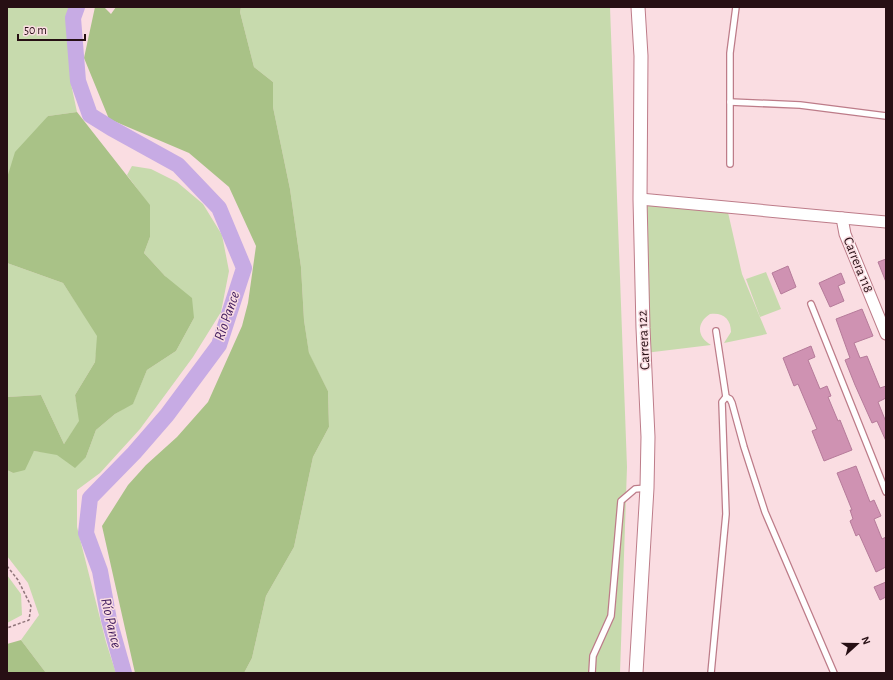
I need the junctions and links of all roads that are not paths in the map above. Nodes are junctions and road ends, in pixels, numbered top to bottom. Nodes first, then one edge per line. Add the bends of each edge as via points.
1 (638, 7) edge
2 (736, 7) edge
3 (730, 102) junction
4 (886, 116) edge
5 (730, 164) dead end
6 (640, 200) junction
7 (842, 218) junction
8 (886, 222) edge
9 (811, 304) dead end
10 (716, 331) dead end
11 (886, 334) edge
12 (726, 397) junction
13 (647, 488) junction
14 (886, 492) edge
15 (592, 673) edge
16 (636, 673) edge
17 (711, 673) edge
18 (834, 673) edge

1 - 6 street, Carrera 122 via 641,56
2 - 3 lane via 730,53
3 - 4 lane via 800,105
3 - 5 lane
6 - 7 street
6 - 13 street, Carrera 122 via 648,437
7 - 8 street
7 - 11 street, Carrera 118
9 - 14 lane
10 - 12 lane
12 - 17 lane via 722,402 726,514
12 - 18 lane via 732,403 765,512
13 - 15 lane via 635,489 621,500 611,616 593,656
13 - 16 street, Carrera 122

